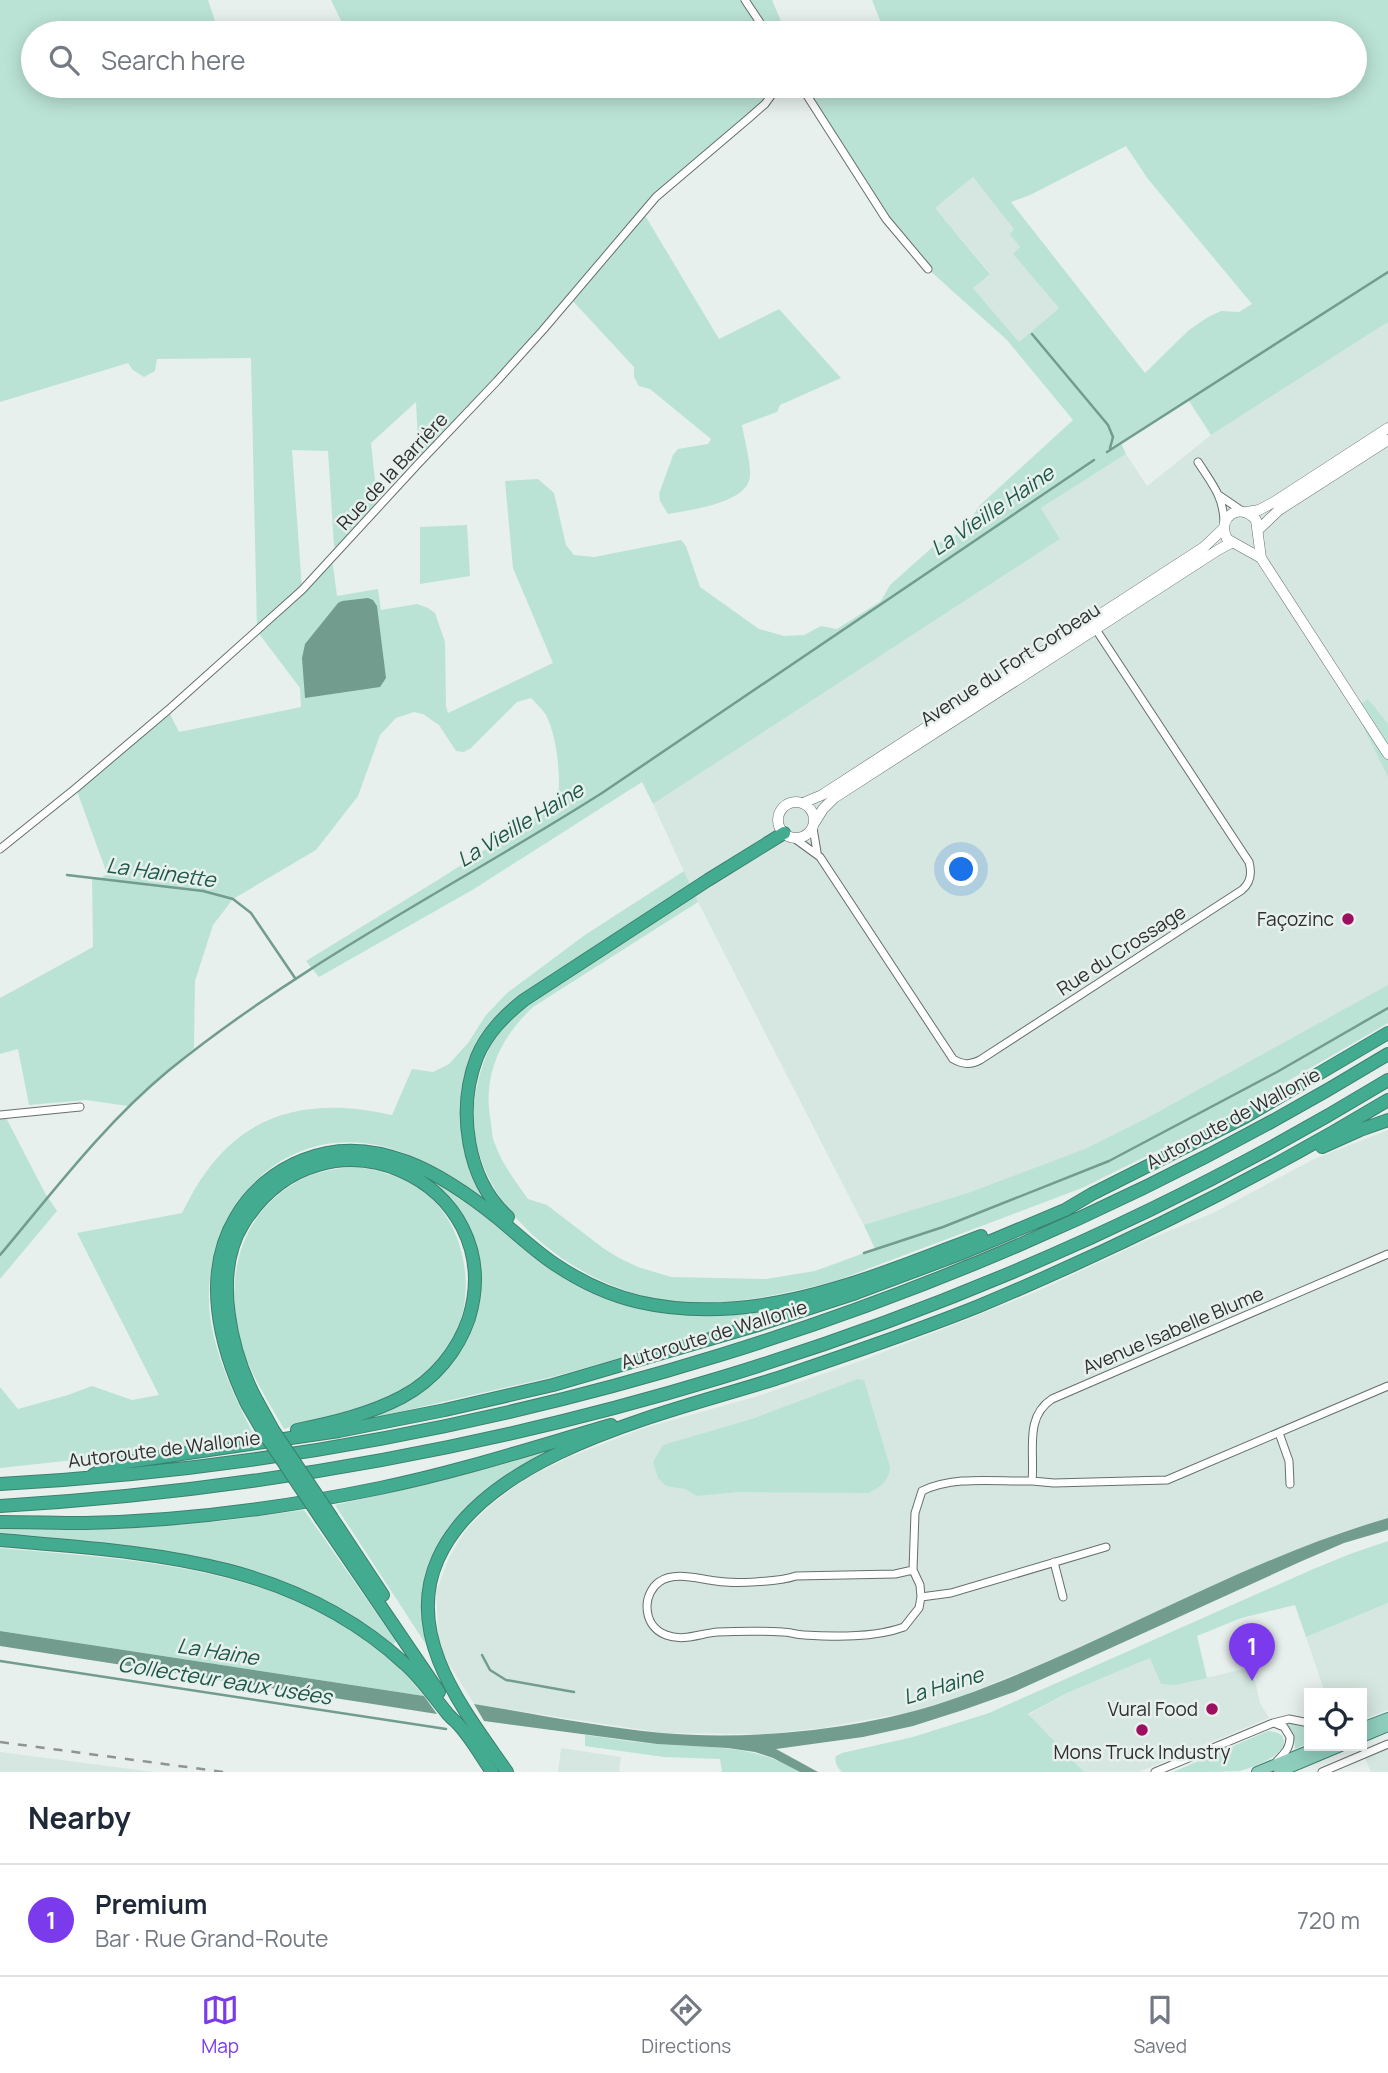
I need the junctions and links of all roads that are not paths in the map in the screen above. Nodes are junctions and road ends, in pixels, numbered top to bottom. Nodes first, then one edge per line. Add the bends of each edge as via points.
1 (745, 0) edge
2 (759, 21) edge
3 (769, 98) edge
4 (809, 98) edge
5 (928, 268) dead end
6 (1388, 428) edge
7 (1388, 440) edge
8 (1198, 462) dead end
9 (1220, 496) junction
10 (1245, 512) junction
11 (1224, 526) junction
12 (1258, 533) junction
13 (1236, 545) junction
14 (1261, 558) junction
15 (1094, 625) junction
16 (1388, 754) edge
17 (803, 803) junction
18 (814, 825) junction
19 (789, 836) junction
20 (0, 849) edge
21 (817, 853) junction
22 (1388, 1033) edge
23 (1388, 1054) edge
24 (1388, 1080) edge
25 (1388, 1100) edge
26 (80, 1107) dead end
27 (0, 1115) edge
28 (1388, 1120) edge
29 (1270, 1169) junction
30 (1092, 1194) junction
31 (533, 1247) junction
32 (1388, 1254) edge
33 (1388, 1386) edge
34 (252, 1402) junction
35 (673, 1410) junction
36 (1279, 1433) junction
37 (200, 1452) junction
38 (86, 1478) junction
39 (1032, 1481) junction
40 (0, 1484) edge
41 (1290, 1484) dead end
42 (0, 1506) edge
43 (327, 1519) junction
44 (0, 1522) edge
45 (0, 1540) edge
46 (1106, 1547) dead end
47 (1054, 1562) junction
48 (913, 1570) junction
49 (921, 1597) junction
50 (1063, 1597) dead end
51 (456, 1698) junction
52 (1388, 1718) edge
53 (1304, 1722) edge
54 (1273, 1723) junction
55 (459, 1725) junction
56 (1367, 1726) edge
57 (1388, 1726) edge
58 (1367, 1735) edge
59 (1388, 1744) edge
60 (1310, 1751) edge
61 (1326, 1751) edge
62 (1276, 1768) edge
63 (492, 1772) edge
64 (507, 1772) edge
65 (1154, 1772) edge
66 (1257, 1772) edge
67 (1322, 1772) edge

1 - 2 street
3 - 20 street, Rue de la Barrière via 656,197 538,336 302,590 168,710
4 - 5 street via 886,219
6 - 10 street via 1274,502
7 - 12 street via 1279,510
8 - 9 street
9 - 10 street
9 - 11 street
10 - 11 street via 1231,514
10 - 12 street via 1256,520
11 - 13 street via 1224,534
11 - 15 street, Avenue du Fort Corbeau via 1204,547
12 - 13 street via 1251,543
12 - 14 street
13 - 14 street
13 - 15 street, Avenue du Fort Corbeau
14 - 16 street
15 - 17 street, Avenue du Fort Corbeau
15 - 18 street, Avenue du Fort Corbeau via 834,799
15 - 21 street, Rue du Crossage via 1249,862 1248,884 1242,890 981,1060 966,1064 954,1059
17 - 18 street via 812,811
17 - 19 street via 792,802 779,813 778,824
18 - 19 street via 804,836
18 - 21 street
19 - 21 street
19 - 31 highway via 708,880 524,1000 488,1037 477,1057 468,1099 470,1146 497,1207
22 - 30 highway via 1245,1117
23 - 38 highway, Autoroute de Wallonie via 1253,1132 1065,1225 862,1307 761,1342 644,1377 449,1424 239,1461
24 - 42 highway via 1264,1152 1074,1245 971,1290 766,1364 559,1424 347,1468 167,1493
25 - 29 highway
26 - 27 street
28 - 29 highway
29 - 35 highway via 1080,1262 977,1306
30 - 31 highway via 887,1272 798,1299 719,1310 639,1302 607,1292
30 - 37 highway via 1065,1210 856,1293 651,1358 431,1412
31 - 34 highway via 453,1185 384,1153 335,1151 292,1164 248,1199 226,1236 219,1261 224,1349
32 - 39 street, Avenue Isabelle Blume via 1047,1403 1034,1424
33 - 36 street
34 - 37 highway via 232,1336 228,1295 232,1252 251,1211 282,1182 321,1163 365,1160 422,1181 455,1216 472,1261 471,1309 445,1362 426,1380 385,1405
34 - 43 highway, bridge
35 - 44 highway via 383,1488 292,1504 157,1519
35 - 51 highway via 563,1451 517,1475 484,1499 455,1530 437,1561 428,1604 435,1652
36 - 39 street via 1162,1481
36 - 41 street via 1289,1461
37 - 38 highway via 113,1464
38 - 40 highway, Autoroute de Wallonie
39 - 48 street via 952,1482 922,1491 915,1513
43 - 51 highway
43 - 55 highway
45 - 55 highway via 186,1561 295,1592 344,1618 406,1664
46 - 47 street
47 - 49 street via 951,1594
47 - 50 street
48 - 49 street
48 - 49 street via 780,1580 672,1578 659,1582 651,1592 648,1615 664,1634 676,1637 715,1632 865,1634 904,1626 919,1608
51 - 64 highway
52 - 56 main road
53 - 54 street
54 - 62 street via 1284,1727 1290,1737
54 - 65 street
55 - 63 highway
57 - 58 main road
59 - 67 street
60 - 62 main road
61 - 62 main road
62 - 66 main road

